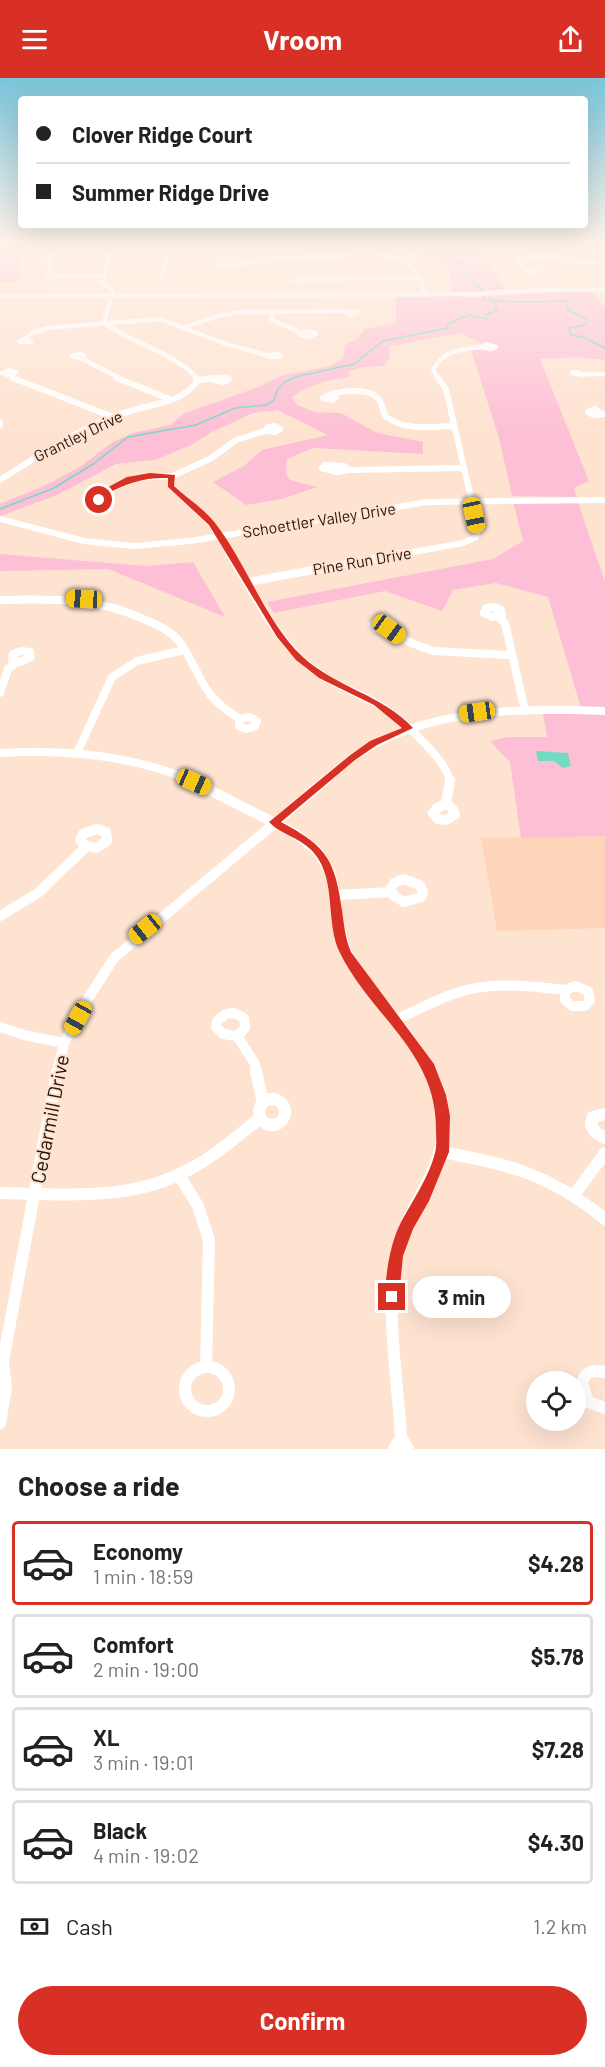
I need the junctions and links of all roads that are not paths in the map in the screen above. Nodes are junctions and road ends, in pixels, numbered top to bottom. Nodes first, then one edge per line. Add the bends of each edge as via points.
1 (108, 307) edge
2 (272, 311) junction
3 (343, 311) dead end
4 (104, 323) junction
5 (185, 327) junction
6 (300, 332) dead end
7 (26, 339) dead end
8 (483, 347) dead end
9 (270, 356) dead end
10 (81, 358) dead end
11 (10, 374) dead end
12 (584, 374) dead end
13 (605, 374) edge
14 (198, 380) junction
15 (214, 380) dead end
16 (333, 395) dead end
17 (172, 400) junction
18 (113, 417) junction
19 (453, 426) junction
20 (265, 431) dead end
21 (463, 468) junction
22 (350, 470) dead end
23 (172, 476) junction
24 (1, 478) edge
25 (101, 494) dead end
26 (471, 500) junction
27 (605, 500) edge
28 (0, 519) edge
29 (219, 536) junction
30 (248, 582) junction
31 (0, 600) edge
32 (498, 617) dead end
33 (389, 629) dead end
34 (184, 650) junction
35 (512, 655) junction
36 (17, 662) dead end
37 (0, 693) edge
38 (525, 711) junction
39 (605, 711) edge
40 (240, 719) dead end
41 (409, 728) junction
42 (0, 753) edge
43 (77, 753) junction
44 (446, 804) dead end
45 (274, 822) junction
46 (86, 847) dead end
47 (391, 892) dead end
48 (334, 895) junction
49 (0, 916) edge
50 (565, 990) dead end
51 (397, 1019) junction
52 (0, 1027) edge
53 (237, 1036) dead end
54 (64, 1043) junction
55 (263, 1102) junction
56 (605, 1114) edge
57 (259, 1119) junction
58 (605, 1138) edge
59 (442, 1152) junction
60 (605, 1153) edge
61 (178, 1175) junction
62 (0, 1193) edge
63 (36, 1193) junction
64 (574, 1195) junction
65 (605, 1219) edge
66 (2, 1364) edge
67 (206, 1367) dead end
68 (605, 1372) edge
69 (605, 1408) edge
70 (0, 1423) edge
71 (401, 1445) edge

1 - 4 street
2 - 3 street
2 - 5 street via 225,314
2 - 6 street via 275,323
4 - 5 street via 154,319
4 - 7 street via 54,327
4 - 14 street via 187,367
5 - 9 street
8 - 19 street via 449,354 433,367 434,375 447,388
10 - 17 street via 107,374
11 - 18 street
12 - 13 street
14 - 15 street
14 - 17 street, Grantley Drive via 191,390
16 - 19 street via 345,391 369,393 379,399 386,417 397,422
17 - 18 street, Grantley Drive
18 - 24 street, Grantley Drive via 50,447
19 - 21 street
20 - 23 street via 236,440 210,459
21 - 22 street
21 - 26 street
23 - 25 street via 130,479
23 - 29 street via 171,486 212,524
26 - 27 street, Schoettler Valley Drive
26 - 29 street, Schoettler Valley Drive via 409,505
26 - 30 street, Pine Run Drive via 478,529 476,537 463,543
28 - 29 street, Schoettler Valley Drive via 109,545 161,545
29 - 30 street
30 - 41 street via 281,637 299,658 322,676 377,703
31 - 34 street via 70,598 113,604 172,633
32 - 35 street via 505,623
33 - 35 street via 433,651
34 - 40 street via 212,701
34 - 43 street via 137,661 112,677
35 - 38 street
36 - 37 street via 8,669
38 - 39 street, Cedarmill Drive
38 - 41 street, Cedarmill Drive via 461,714
41 - 44 street via 447,768 451,784
41 - 45 street, Cedarmill Drive via 373,743
42 - 43 street
43 - 45 street via 170,772
45 - 48 street via 317,850 326,863
45 - 54 street, Cedarmill Drive via 114,958
46 - 49 street via 38,893
47 - 48 street
48 - 51 street via 345,953
50 - 51 street via 518,985 478,988
51 - 59 street via 429,1068 436,1086 443,1116
52 - 54 street
53 - 55 street via 254,1062
54 - 63 street, Cedarmill Drive
55 - 57 street via 257,1109
55 - 57 street via 278,1100 285,1106 286,1115 272,1125
56 - 58 street via 593,1117 591,1125
57 - 61 street via 220,1150
59 - 64 street via 523,1171
59 - 71 street via 396,1256 392,1297
60 - 64 street
61 - 63 street via 115,1191
61 - 67 street via 198,1206 209,1240
62 - 63 street
63 - 66 street, Cedarmill Drive
64 - 65 street
66 - 70 street, Cedarmill Drive via 6,1386
68 - 69 street via 588,1371 580,1385 588,1402

